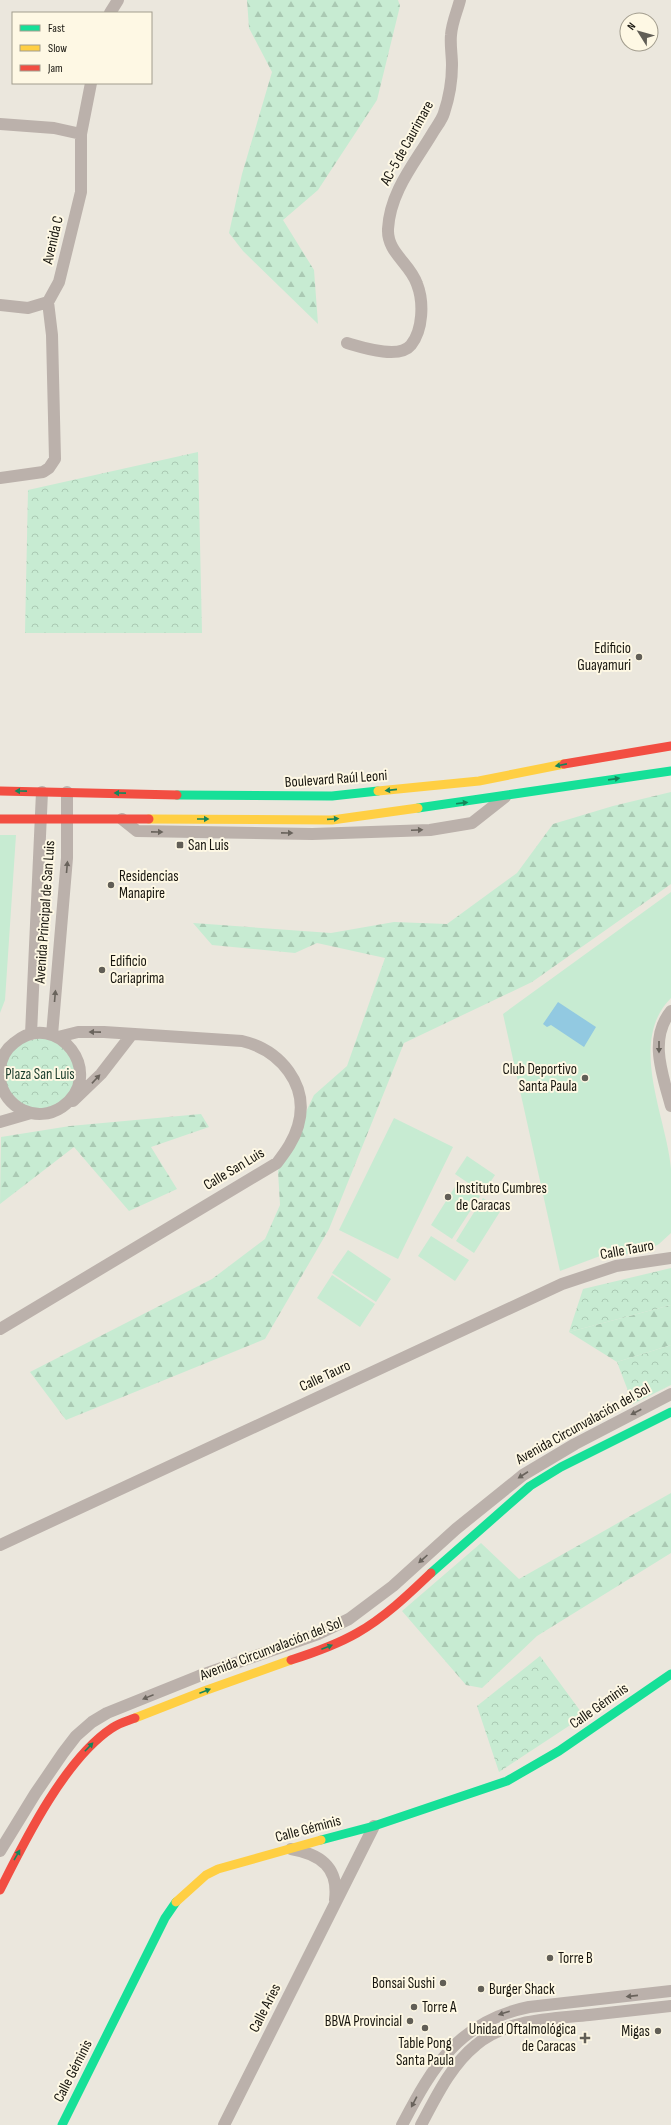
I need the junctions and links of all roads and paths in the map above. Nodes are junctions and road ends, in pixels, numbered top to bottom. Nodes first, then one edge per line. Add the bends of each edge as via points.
1 (118, 0) edge
2 (460, 0) edge
3 (111, 12) edge
4 (91, 84) edge
5 (0, 124) edge
6 (81, 134) junction
7 (48, 302) junction
8 (0, 305) edge
9 (347, 343) dead end
10 (0, 478) edge
11 (671, 746) edge
12 (671, 770) edge
13 (0, 791) edge
14 (42, 792) junction
15 (67, 792) junction
16 (506, 796) junction
17 (0, 819) edge
18 (66, 819) junction
19 (122, 819) junction
20 (40, 820) junction
21 (671, 1011) edge
22 (31, 1034) junction
23 (132, 1034) junction
24 (55, 1036) junction
25 (4, 1052) edge
26 (0, 1069) edge
27 (0, 1079) edge
28 (67, 1104) junction
29 (671, 1106) edge
30 (31, 1113) junction
31 (0, 1122) edge
32 (671, 1258) edge
33 (0, 1329) edge
34 (671, 1394) edge
35 (671, 1412) edge
36 (0, 1545) edge
37 (669, 1678) edge
38 (374, 1826) junction
39 (288, 1848) junction
40 (0, 1851) edge
41 (0, 1890) edge
42 (335, 1905) junction
43 (671, 1991) edge
44 (671, 2006) edge
45 (62, 2125) edge
46 (224, 2125) edge
47 (402, 2125) edge
48 (421, 2125) edge

1 - 3 street
2 - 9 street, AC-5 de Caurimare via 451,34 452,65 449,97 444,115 398,190 391,209 388,230 389,244 417,284 421,319 416,335 410,346 398,352 376,351
4 - 6 street, Avenida C
5 - 6 street via 54,128
6 - 7 street, Avenida C via 81,192 59,282
7 - 8 street via 28,308
7 - 10 street via 52,335 55,459 43,472
11 -> 15 street, Boulevard Raúl Leoni via 479,781 332,796
16 -> 12 street
14 -> 13 street, Boulevard Raúl Leoni
14 - 15 street, Boulevard Raúl Leoni
14 - 20 street, Avenida Principal de San Luis
15 - 18 street, Avenida Principal de San Luis
19 -> 16 street via 332,820
19 -> 16 street via 137,831 312,834 430,830 472,823
17 - 20 street
18 - 19 street
18 - 20 street
24 -> 18 street, Avenida Principal de San Luis via 67,858
20 - 22 street, Avenida Principal de San Luis
21 -> 29 street via 662,1027 658,1050
22 - 24 street, Calle San Luis
22 - 25 street via 18,1040
23 -> 24 street, Calle San Luis via 78,1032
28 -> 23 street via 84,1093
23 - 33 street, Calle San Luis via 242,1041 267,1050 283,1064 292,1077 300,1101 300,1114 293,1138 277,1163
24 - 28 street via 70,1047 80,1068 79,1084
25 - 26 street
27 - 30 street via 8,1100
28 - 30 street via 50,1113
30 - 31 street
32 - 36 street, Calle Tauro via 616,1266 562,1284
34 -> 40 street, Avenida Circunvalación del Sol via 575,1444 523,1475 456,1529 393,1586 349,1619 318,1634 199,1676 107,1713 92,1722 76,1736 58,1759
41 -> 35 street, Avenida Circunvalación del Sol via 14,1860 49,1802 88,1747 113,1727 204,1691 323,1649 357,1633 419,1584 530,1486
37 - 38 street, Calle Géminis via 559,1751 507,1781
38 - 39 street, Calle Géminis
38 - 42 street, Calle Aries
39 - 42 street, Calle Aries via 309,1853 329,1867 336,1882
39 - 45 street, Calle Géminis via 218,1869 206,1875 176,1902 165,1918
42 - 46 street, Calle Aries
43 -> 47 street via 529,2006 491,2018 467,2033 444,2056 420,2090
44 - 48 street via 532,2021 494,2033 463,2056 436,2096

